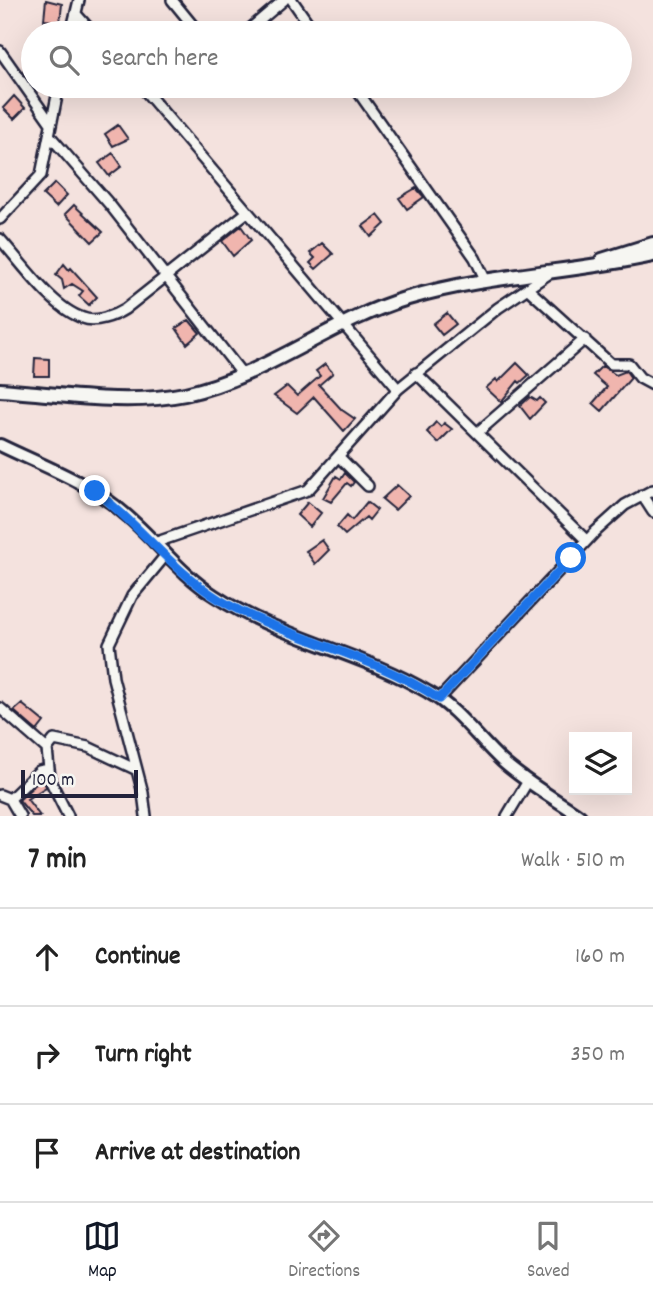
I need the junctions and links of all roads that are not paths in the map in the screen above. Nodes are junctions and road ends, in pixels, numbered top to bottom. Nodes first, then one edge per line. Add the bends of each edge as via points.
1 (79, 0) edge
2 (172, 0) edge
3 (284, 0) edge
4 (292, 0) edge
5 (76, 14) junction
6 (74, 21) edge
7 (82, 21) edge
8 (189, 21) edge
9 (259, 21) edge
10 (307, 21) edge
11 (0, 51) edge
12 (21, 81) edge
13 (33, 98) edge
14 (56, 98) edge
15 (151, 98) edge
16 (362, 98) edge
17 (50, 122) junction
18 (50, 136) junction
19 (246, 214) junction
20 (0, 219) edge
21 (0, 239) edge
22 (653, 244) edge
23 (653, 255) edge
24 (586, 267) junction
25 (552, 272) junction
26 (166, 276) junction
27 (486, 281) junction
28 (527, 288) junction
29 (342, 326) junction
30 (584, 340) junction
31 (416, 373) junction
32 (243, 375) junction
33 (653, 385) edge
34 (398, 389) junction
35 (0, 390) edge
36 (477, 433) junction
37 (0, 445) edge
38 (340, 458) junction
39 (368, 486) dead end
40 (653, 490) edge
41 (642, 495) junction
42 (653, 512) edge
43 (586, 540) junction
44 (154, 543) junction
45 (166, 556) junction
46 (439, 699) junction
47 (0, 708) edge
48 (47, 749) junction
49 (49, 769) junction
50 (137, 770) junction
51 (528, 781) junction
52 (0, 795) edge
53 (10, 799) junction
54 (20, 816) edge
55 (68, 816) edge
56 (146, 816) edge
57 (507, 816) edge
58 (580, 816) edge

1 - 5 street
2 - 8 street
3 - 9 street
4 - 10 street
5 - 6 street
5 - 7 street
11 - 12 street
13 - 17 street
14 - 17 street
15 - 19 street
16 - 27 street via 475,258
17 - 18 street
18 - 20 street via 40,178
18 - 26 street
19 - 26 street
19 - 29 street
21 - 26 street via 60,304 81,318 115,315
22 - 24 main road
23 - 24 main road
24 - 25 main road
25 - 27 main road
25 - 28 street
26 - 32 street
27 - 29 main road via 412,297 369,311
28 - 30 street
28 - 31 street
29 - 32 main road
29 - 34 street
30 - 33 street via 613,366 625,362
30 - 36 street
31 - 34 street
31 - 36 street
32 - 35 main road via 158,398
34 - 38 street
36 - 43 street
37 - 44 street via 95,491
38 - 39 street
38 - 44 street via 300,494
40 - 41 street
41 - 42 street
41 - 43 street
43 - 46 street
44 - 45 street
45 - 46 street via 232,606 400,677
45 - 50 street via 132,596 109,644
46 - 51 street
47 - 48 street
48 - 49 street
48 - 50 street via 57,739 88,747
49 - 53 street via 39,771
49 - 55 street
50 - 56 street
51 - 57 street
51 - 58 street
52 - 53 street
53 - 54 street

